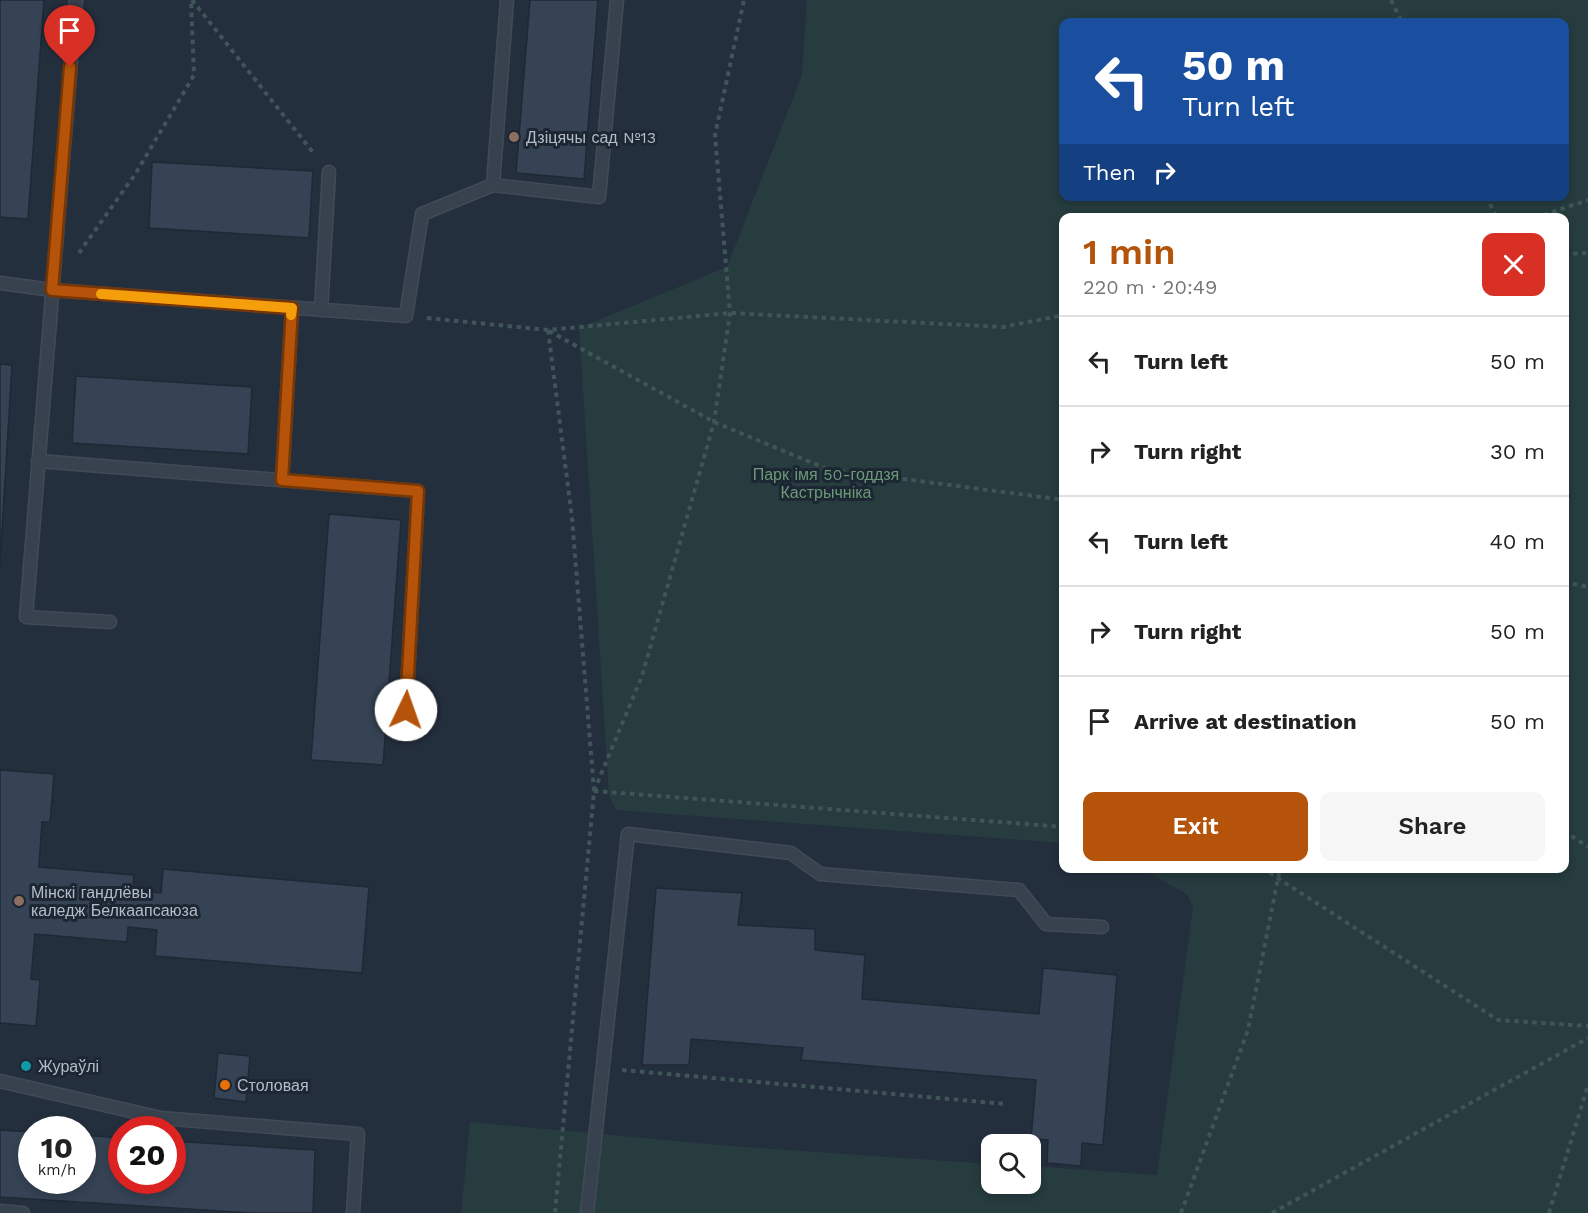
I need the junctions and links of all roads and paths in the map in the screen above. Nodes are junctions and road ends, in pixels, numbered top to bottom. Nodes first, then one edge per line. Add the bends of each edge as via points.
1 (76, 0) edge
2 (192, 0) edge
3 (507, 0) edge
4 (617, 0) edge
5 (744, 0) edge
6 (1391, 0) edge
7 (1400, 18) edge
8 (329, 172) joint
9 (493, 185) junction
10 (1588, 200) edge
11 (1550, 213) edge
12 (1588, 253) edge
13 (78, 254) dead end
14 (1569, 255) edge
15 (0, 283) edge
16 (52, 290) junction
17 (292, 308) junction
18 (321, 310) junction
19 (729, 313) junction
20 (406, 316) junction
21 (1059, 316) edge
22 (548, 330) junction
23 (714, 422) junction
24 (38, 461) junction
25 (282, 480) junction
26 (1059, 499) edge
27 (1569, 583) edge
28 (1588, 587) edge
29 (110, 622) dead end
30 (406, 710) dead end
31 (594, 791) junction
32 (1059, 827) edge
33 (1569, 834) edge
34 (1588, 847) edge
35 (1271, 873) edge
36 (1279, 873) edge
37 (1279, 877) junction
38 (1102, 927) dead end
39 (1588, 1026) edge
40 (1588, 1038) edge
41 (604, 1069) junction
42 (0, 1081) edge
43 (1588, 1085) edge
44 (1006, 1104) dead end
45 (0, 1211) edge
46 (23, 1213) edge
47 (353, 1213) edge
48 (555, 1213) edge
49 (587, 1213) edge
50 (1181, 1213) edge
51 (1272, 1213) edge
52 (1549, 1213) edge

1 - 16 lane
2 - 8 path
2 - 13 path via 194,75 136,173
3 - 9 lane
4 - 9 lane via 599,196
5 - 19 path via 716,135
6 - 7 path
8 - 18 lane
9 - 20 lane via 422,214
10 - 11 path
12 - 14 path
15 - 16 lane
16 - 17 lane
16 - 24 lane
17 - 18 lane
17 - 25 lane
18 - 20 lane
19 - 21 path via 1003,327
19 - 22 path
19 - 23 path
20 - 22 path
22 - 23 path
22 - 31 path via 572,518
23 - 26 path via 826,469
23 - 31 path via 642,676
24 - 25 lane
24 - 29 lane via 26,617
25 - 30 lane via 418,491
27 - 28 path
31 - 32 path
31 - 48 path
33 - 34 path
35 - 37 path
36 - 37 path
37 - 39 path via 1498,1020
37 - 50 path via 1248,1030
38 - 41 lane via 1046,924 1019,890 820,874 791,853 628,834
40 - 51 path
41 - 44 path
41 - 49 lane
42 - 47 lane via 161,1118 358,1134
43 - 52 path
45 - 46 lane

